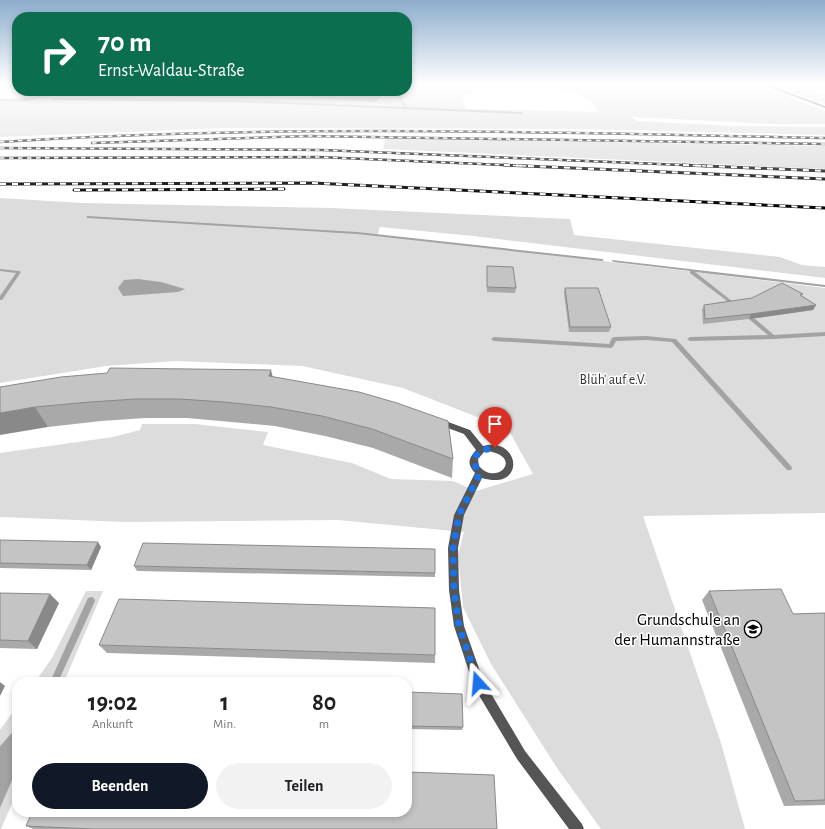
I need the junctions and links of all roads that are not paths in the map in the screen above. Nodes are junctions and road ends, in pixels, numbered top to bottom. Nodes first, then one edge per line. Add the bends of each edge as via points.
1 (430, 418) edge
2 (481, 450) junction
3 (480, 473) junction
4 (577, 829) edge

1 - 2 street via 467,432
2 - 3 street via 474,458
2 - 3 street via 495,448 503,451 511,462 510,468 501,476
3 - 4 street via 459,515 453,548 454,590 459,626 478,683 521,755

